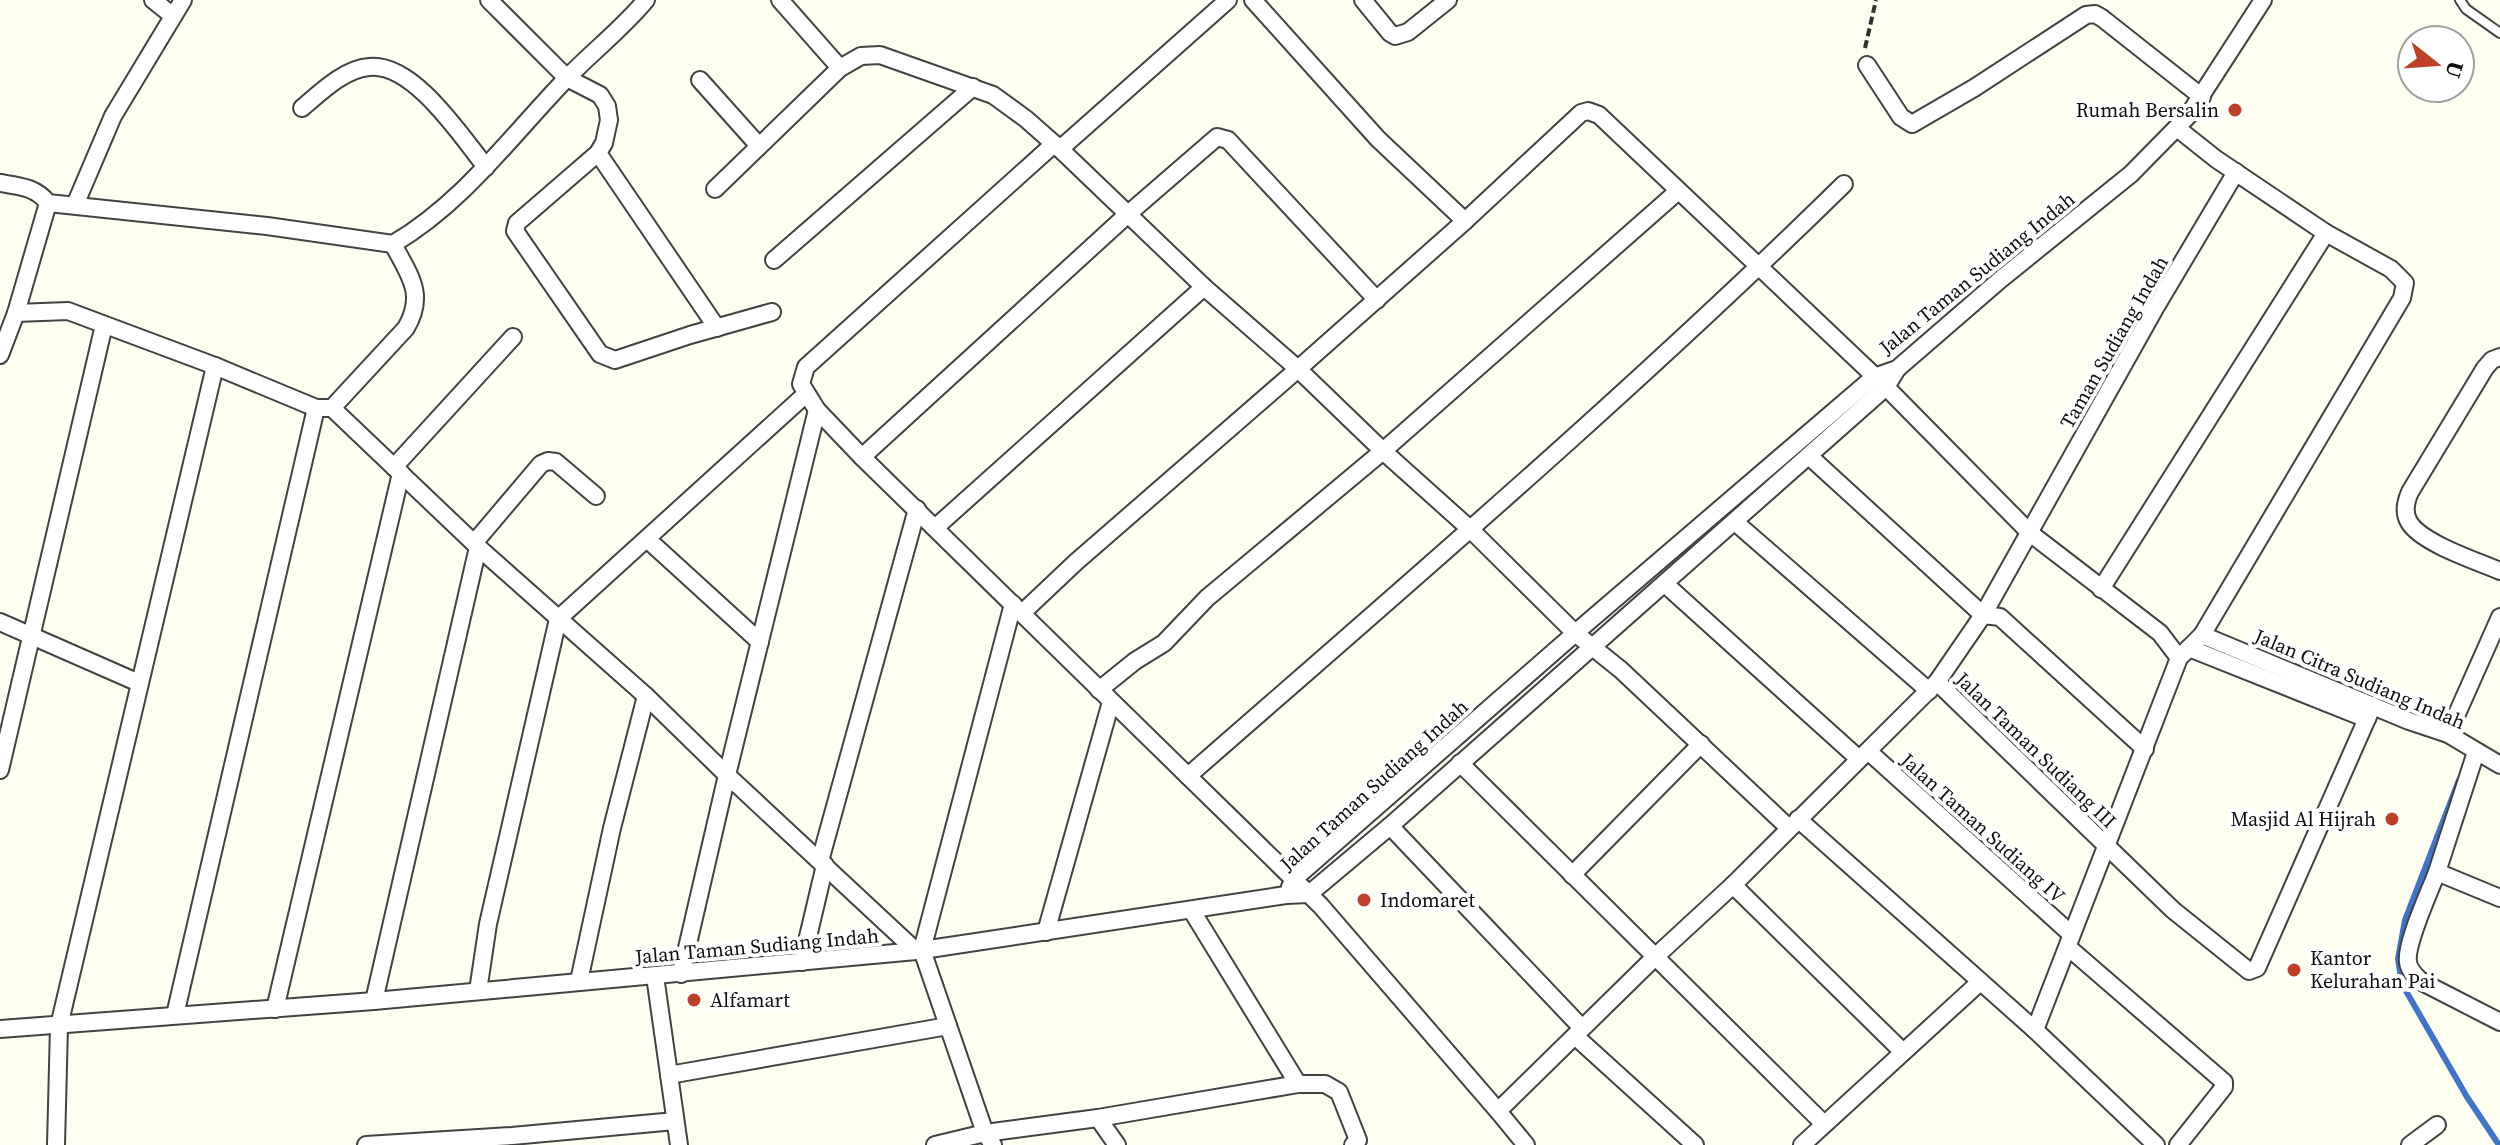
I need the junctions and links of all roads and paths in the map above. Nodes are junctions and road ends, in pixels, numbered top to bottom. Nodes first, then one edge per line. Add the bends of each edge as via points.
1 (153, 0) edge
2 (183, 0) edge
3 (489, 0) edge
4 (780, 0) edge
5 (1228, 0) edge
6 (1253, 0) edge
7 (1363, 0) edge
8 (1448, 0) edge
9 (1876, 0) edge
10 (2263, 0) edge
11 (2460, 0) edge
12 (642, 1) edge
13 (173, 16) junction
14 (2500, 33) edge
15 (1867, 65) joint
16 (840, 68) junction
17 (567, 78) junction
18 (700, 80) dead end
19 (973, 87) junction
20 (2202, 97) junction
21 (302, 108) dead end
22 (2177, 128) junction
23 (759, 146) junction
24 (1057, 147) junction
25 (598, 153) junction
26 (486, 167) junction
27 (2236, 172) junction
28 (0, 183) edge
29 (1844, 184) dead end
30 (715, 189) dead end
31 (1677, 192) junction
32 (48, 203) junction
33 (75, 205) junction
34 (1128, 214) junction
35 (1465, 221) junction
36 (2326, 233) junction
37 (393, 244) junction
38 (774, 260) dead end
39 (1758, 268) junction
40 (1204, 287) junction
41 (1377, 300) junction
42 (772, 312) dead end
43 (16, 313) junction
44 (104, 325) junction
45 (717, 328) junction
46 (513, 337) dead end
47 (0, 355) edge
48 (2500, 357) edge
49 (215, 366) junction
50 (1298, 369) junction
51 (1880, 382) junction
52 (806, 394) junction
53 (324, 408) junction
54 (817, 410) junction
55 (1383, 451) junction
56 (1809, 456) junction
57 (862, 457) junction
58 (398, 470) junction
59 (596, 496) dead end
60 (917, 509) junction
61 (1735, 522) junction
62 (936, 527) junction
63 (1470, 529) junction
64 (2030, 533) junction
65 (647, 539) junction
66 (476, 545) junction
67 (2500, 571) edge
68 (1665, 584) junction
69 (2101, 589) junction
70 (1018, 609) junction
71 (1983, 615) junction
72 (2500, 617) edge
73 (558, 619) junction
74 (0, 622) edge
75 (1575, 633) junction
76 (2202, 635) junction
77 (30, 636) junction
78 (760, 642) junction
79 (1592, 648) junction
80 (2184, 653) junction
81 (139, 683) junction
82 (1933, 687) junction
83 (646, 696) junction
84 (1105, 696) junction
85 (2370, 712) junction
86 (2448, 734) junction
87 (1701, 744) junction
88 (2145, 749) junction
89 (2476, 752) junction
90 (1864, 755) junction
91 (1460, 763) junction
92 (2500, 765) edge
93 (0, 770) edge
94 (727, 775) junction
95 (1188, 776) junction
96 (1793, 824) junction
97 (1390, 826) junction
98 (2108, 847) junction
99 (822, 863) junction
100 (2437, 872) junction
101 (1572, 875) junction
102 (1294, 879) junction
103 (1733, 885) junction
104 (1309, 894) junction
105 (1286, 895) junction
106 (2500, 898) edge
107 (1192, 911) junction
108 (1046, 932) junction
109 (2070, 941) junction
110 (919, 950) junction
111 (1655, 957) junction
112 (802, 962) junction
113 (681, 974) junction
114 (655, 976) junction
115 (579, 981) junction
116 (1980, 982) junction
117 (478, 991) junction
118 (374, 1001) junction
119 (275, 1009) junction
120 (175, 1015) junction
121 (2500, 1022) edge
122 (59, 1026) junction
123 (948, 1026) junction
124 (0, 1029) edge
125 (2035, 1030) junction
126 (1578, 1032) junction
127 (1903, 1052) junction
128 (669, 1075) junction
129 (1298, 1084) junction
130 (1498, 1111) junction
131 (1098, 1118) junction
132 (675, 1121) junction
133 (1824, 1124) junction
134 (2437, 1125) dead end
135 (989, 1139) edge
136 (1358, 1143) edge
137 (56, 1145) edge
138 (366, 1145) edge
139 (679, 1145) edge
140 (935, 1145) edge
141 (1117, 1145) edge
142 (1526, 1145) edge
143 (1695, 1145) edge
144 (1802, 1145) edge
145 (2156, 1145) edge
146 (2178, 1145) edge
147 (2410, 1145) edge

1 - 13 street
2 - 13 street
3 - 17 street
4 - 16 street
5 - 24 street
6 - 35 street via 1378,139
7 - 8 street via 1395,36
9 - 15 path via 1864,46
10 - 20 street, Jalan Taman Sudiang Indah
11 - 14 lane
12 - 17 street
13 - 33 street via 113,116
15 - 20 street via 1901,117 1912,124 2091,14
16 - 19 street via 861,56 880,55
16 - 23 street
17 - 25 street via 600,95 607,106 607,133
17 - 26 street
18 - 23 street
19 - 24 street via 1007,105
19 - 38 street
20 - 22 street, Jalan Taman Sudiang Indah
21 - 26 street via 331,83 367,67 383,67 417,84
22 - 27 street
22 - 51 street, Jalan Taman Sudiang Indah via 2131,174
23 - 30 street
24 - 34 street
24 - 52 street via 806,367 801,384
25 - 45 street
25 - 45 street via 516,226 557,293 607,359
26 - 37 street via 439,213
27 - 36 street
27 - 64 street, Taman Sudiang Indah
28 - 32 street via 29,188
29 - 39 street
31 - 35 street via 1599,115 1585,111
31 - 39 street
31 - 55 street
32 - 33 street
32 - 43 street
33 - 37 street
34 - 40 street
34 - 41 street via 1212,139 1222,137
34 - 57 street
35 - 41 street
36 - 69 street
36 - 76 street via 2401,277 2402,298
37 - 53 street via 414,284 414,315
39 - 51 street
39 - 63 street
40 - 50 street
40 - 62 street
41 - 50 street
42 - 45 street
43 - 44 street via 68,311
43 - 47 street
44 - 49 street
44 - 77 street
46 - 58 street
48 - 67 street via 2485,368 2410,492 2405,513 2424,536
49 - 53 street
49 - 81 street
50 - 55 street
50 - 70 street
51 - 56 street
51 - 64 street
51 - 75 street, Jalan Taman Sudiang Indah
52 - 54 street
52 - 65 street
53 - 58 street
53 - 120 street
54 - 57 street
54 - 78 street
55 - 63 street
55 - 84 street via 1207,598
56 - 61 street
56 - 71 street
57 - 60 street
58 - 66 street
58 - 119 street
59 - 66 street via 548,461
60 - 62 street
60 - 99 street
61 - 68 street
61 - 82 street, Jalan Taman Sudiang III
62 - 70 street
63 - 75 street
63 - 95 street
64 - 69 street
64 - 71 street, Taman Sudiang Indah
65 - 73 street
65 - 78 street
66 - 73 street
66 - 118 street
68 - 79 street
68 - 90 street, Jalan Taman Sudiang IV
69 - 80 street
70 - 84 street
70 - 110 street
71 - 82 street, Taman Sudiang Indah
71 - 88 street via 2000,617
72 - 86 street
73 - 83 street
73 - 117 street via 488,924
74 - 77 street
75 - 79 street
75 - 102 street, Jalan Taman Sudiang Indah
76 - 80 street
76 - 85 street, Jalan Citra Sudiang Indah
77 - 81 street
77 - 93 street
78 - 94 street
79 - 87 street
79 - 91 street
80 - 85 street
80 - 88 street
81 - 122 street
82 - 90 street, Taman Sudiang Indah
82 - 98 street, Jalan Taman Sudiang III
83 - 94 street
83 - 115 street
84 - 95 street
84 - 108 street
85 - 86 street, Jalan Citra Sudiang Indah
85 - 98 street, Jalan Taman Sudiang III via 2254,970 2173,910
86 - 89 street, Jalan Citra Sudiang Indah
87 - 96 street
87 - 101 street
88 - 98 street
89 - 92 street, Jalan Citra Sudiang Indah
89 - 100 street
90 - 96 street, Taman Sudiang Indah
90 - 109 street, Jalan Taman Sudiang IV
91 - 97 street
91 - 101 street
94 - 99 street
94 - 113 street
95 - 102 street
96 - 103 street, Taman Sudiang Indah
96 - 116 street
97 - 104 street
97 - 126 street
98 - 109 street
99 - 110 street
99 - 112 street
100 - 106 street
100 - 121 street via 2409,948 2412,973
101 - 111 street
102 - 104 street
102 - 105 street, Jalan Taman Sudiang Indah
103 - 111 street, Taman Sudiang Indah
103 - 127 street
104 - 105 street
104 - 130 street
105 - 107 street, Jalan Taman Sudiang Indah
107 - 108 street, Jalan Taman Sudiang Indah
107 - 129 street
108 - 110 street, Jalan Taman Sudiang Indah
109 - 125 street
109 - 146 street, Jalan Taman Sudiang IV via 2224,1082
110 - 112 street, Jalan Taman Sudiang Indah
110 - 123 street
111 - 126 street, Taman Sudiang Indah
111 - 133 street
112 - 113 street, Jalan Taman Sudiang Indah
113 - 114 street, Jalan Taman Sudiang Indah
114 - 115 street, Jalan Taman Sudiang Indah
114 - 128 street
115 - 117 street, Jalan Taman Sudiang Indah
116 - 125 street
116 - 127 street
117 - 118 street, Jalan Taman Sudiang Indah
118 - 119 street, Jalan Taman Sudiang Indah
119 - 120 street, Jalan Taman Sudiang Indah
120 - 122 street, Jalan Taman Sudiang Indah
122 - 124 street, Jalan Taman Sudiang Indah
122 - 137 street
123 - 128 street
123 - 135 street
125 - 145 street
126 - 130 street, Taman Sudiang Indah
126 - 143 street
127 - 133 street
128 - 132 street
129 - 131 street
129 - 136 street via 1336,1089
130 - 142 street
131 - 135 street
131 - 141 street
132 - 138 street
132 - 139 street
133 - 144 street
134 - 147 street
135 - 140 street

